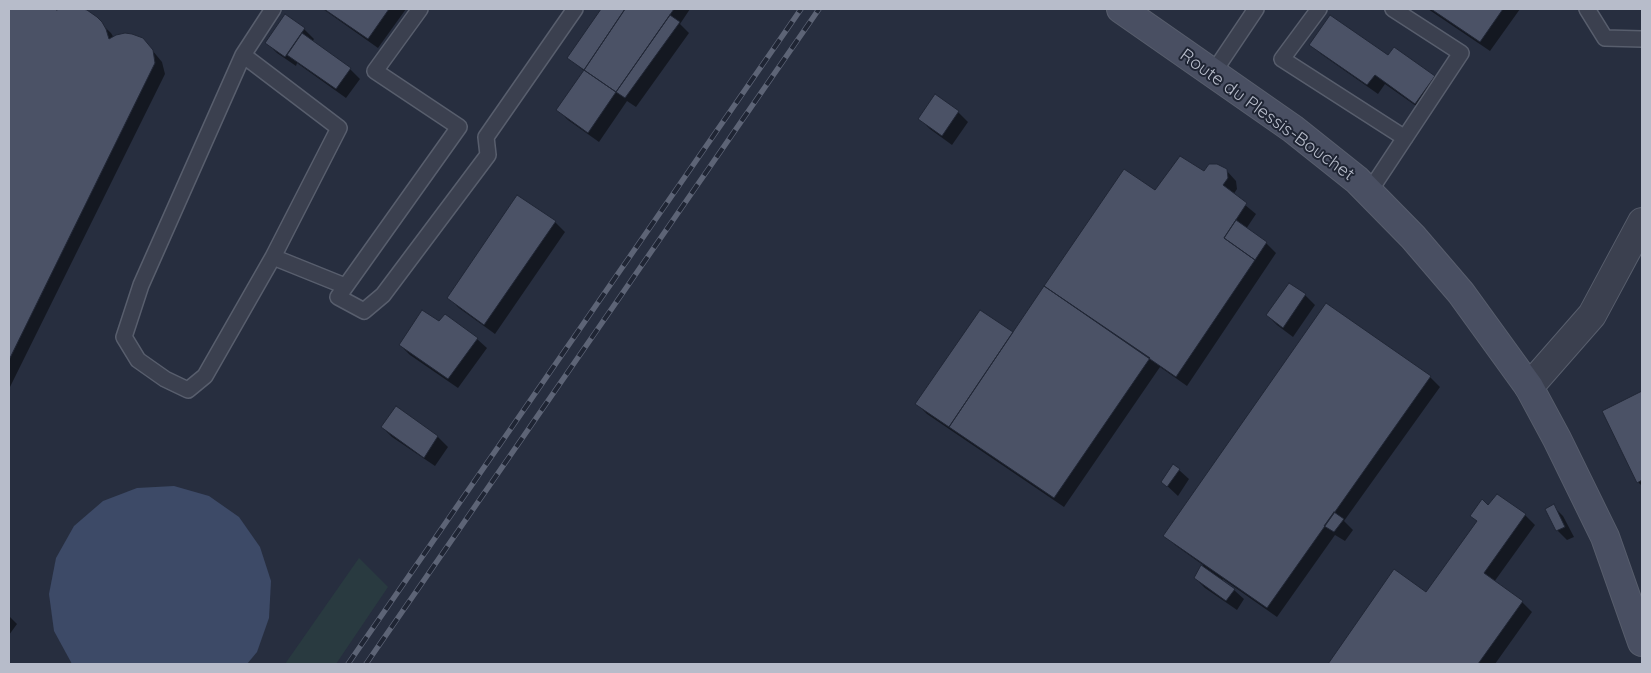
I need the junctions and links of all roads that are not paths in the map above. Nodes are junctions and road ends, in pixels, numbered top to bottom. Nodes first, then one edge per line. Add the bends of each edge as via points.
1 (273, 9) edge
2 (420, 9) edge
3 (575, 9) edge
4 (1121, 9) edge
5 (1319, 9) edge
6 (1393, 9) edge
7 (1587, 9) edge
8 (1249, 11) edge
9 (1642, 38) edge
10 (243, 56) junction
11 (1213, 73) junction
12 (1404, 138) junction
13 (1369, 192) junction
14 (1642, 222) edge
15 (274, 257) junction
16 (345, 286) junction
17 (1529, 387) junction
18 (1642, 642) edge

1 - 10 lane
2 - 16 lane via 375,71 459,127
3 - 16 lane via 486,137 488,155 383,295 364,311 338,297
4 - 11 street, Route du Plessis-Bouchet
5 - 12 lane via 1282,59
6 - 12 lane via 1461,53
7 - 9 lane via 1605,38
8 - 11 lane
10 - 15 lane via 339,128
10 - 15 lane via 141,285 124,337 138,360 188,390 205,376
11 - 13 street, Route du Plessis-Bouchet via 1293,129
12 - 13 lane
13 - 17 street, Route du Plessis-Bouchet via 1461,293
14 - 17 street via 1592,315
15 - 16 lane
17 - 18 street, Route du Plessis-Bouchet via 1604,537

